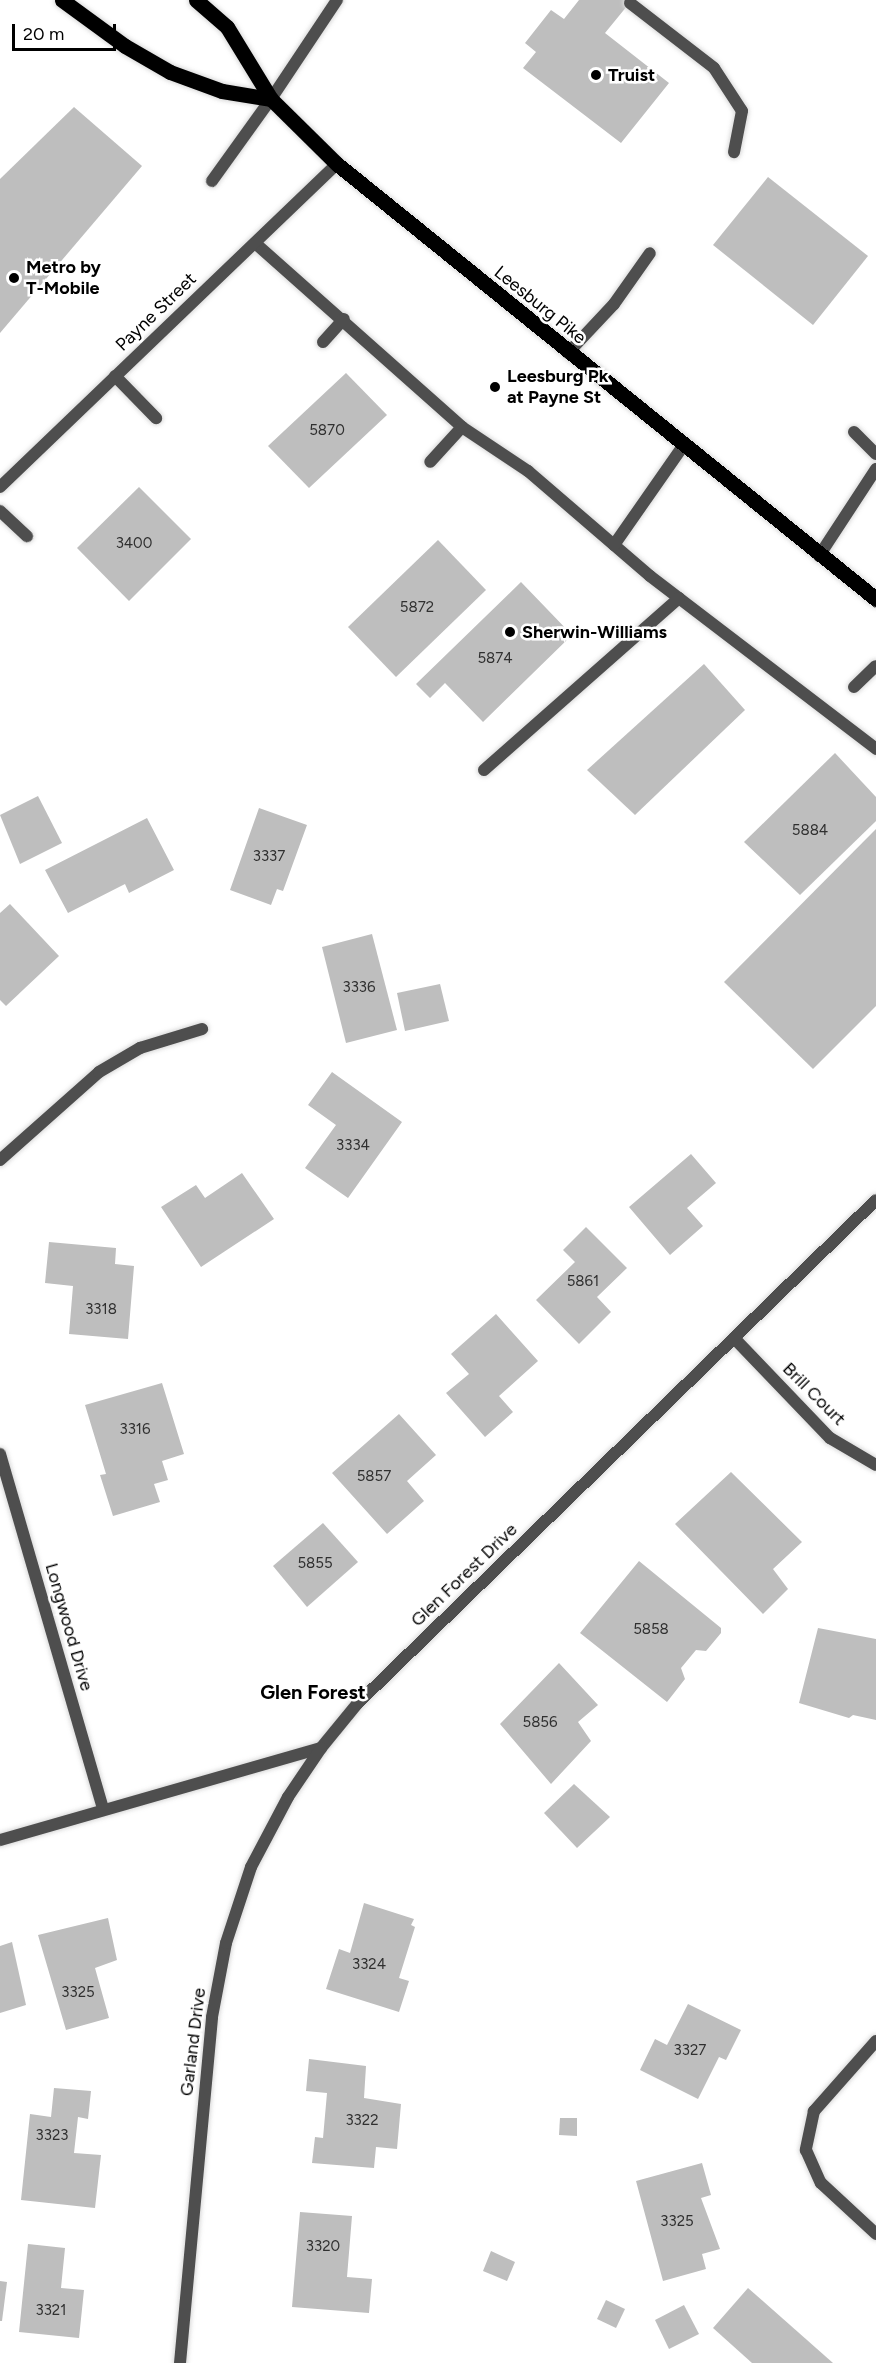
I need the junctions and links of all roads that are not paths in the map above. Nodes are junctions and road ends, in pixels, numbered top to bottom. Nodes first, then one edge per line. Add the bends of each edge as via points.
1 (62, 0) edge
2 (196, 0) edge
3 (337, 0) edge
4 (630, 3) dead end
5 (271, 99) junction
6 (734, 152) dead end
7 (337, 164) junction
8 (212, 181) dead end
9 (255, 243) junction
10 (650, 253) dead end
11 (344, 319) junction
12 (323, 342) dead end
13 (568, 353) junction
14 (115, 376) junction
15 (156, 418) dead end
16 (462, 427) junction
17 (854, 432) dead end
18 (683, 446) junction
19 (876, 454) edge
20 (430, 462) dead end
21 (876, 468) edge
22 (0, 487) edge
23 (0, 511) edge
24 (27, 536) dead end
25 (614, 545) junction
26 (819, 556) junction
27 (679, 598) junction
28 (876, 600) edge
29 (876, 666) edge
30 (854, 687) dead end
31 (876, 749) edge
32 (484, 770) dead end
33 (202, 1029) dead end
34 (0, 1160) edge
35 (876, 1200) edge
36 (734, 1338) junction
37 (0, 1454) edge
38 (876, 1465) edge
39 (321, 1749) junction
40 (103, 1809) junction
41 (0, 1839) edge
42 (876, 2041) edge
43 (876, 2234) edge
44 (180, 2363) edge

1 - 5 main road via 125,46 170,72 222,92
2 - 5 main road, Leesburg Pike via 227,27
3 - 5 street
4 - 6 street via 714,68 742,111
5 - 7 main road, Leesburg Pike
5 - 8 street
7 - 9 street, Payne Street
7 - 13 main road, Leesburg Pike
9 - 11 street
9 - 14 street, Payne Street
10 - 13 street via 614,304
11 - 12 street
11 - 16 street
13 - 18 main road, Leesburg Pike
14 - 15 street
14 - 22 street, Payne Street
16 - 20 street
16 - 25 street via 528,471
17 - 19 street
18 - 25 street
18 - 26 main road, Leesburg Pike
21 - 26 street
23 - 24 street
25 - 27 street
26 - 28 main road, Leesburg Pike
27 - 31 street
27 - 32 street
29 - 30 street
33 - 34 street via 140,1048 99,1072
35 - 36 street, Glen Forest Drive
36 - 38 street, Brill Court via 830,1438
36 - 39 street, Glen Forest Drive via 357,1704
37 - 40 street, Longwood Drive
39 - 40 street
39 - 44 street, Garland Drive via 288,1797 251,1867 226,1943 212,2017
40 - 41 street
42 - 43 street via 814,2111 807,2130 806,2150 821,2183

